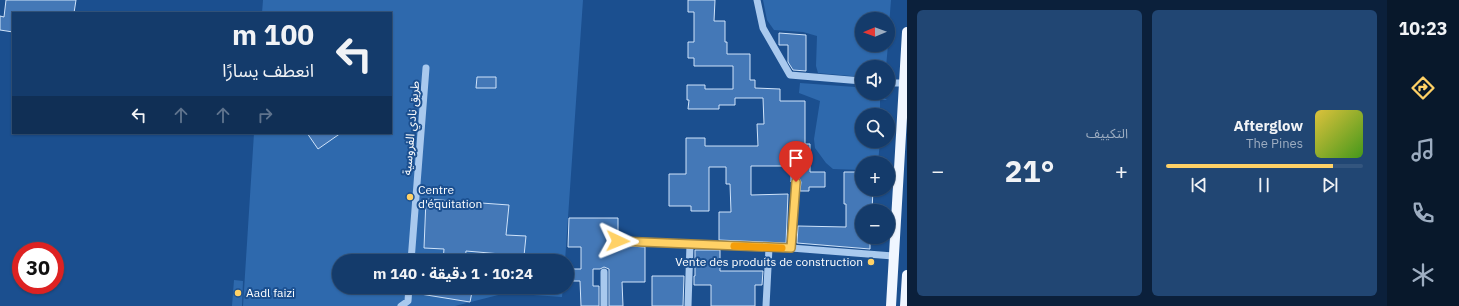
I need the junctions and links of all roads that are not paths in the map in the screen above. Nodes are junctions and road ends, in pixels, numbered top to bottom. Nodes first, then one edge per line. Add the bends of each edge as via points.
1 (757, 0) edge
2 (907, 32) edge
3 (426, 68) dead end
4 (855, 80) edge
5 (895, 83) edge
6 (904, 83) junction
7 (903, 158) edge
8 (796, 182) dead end
9 (618, 241) dead end
10 (690, 244) junction
11 (769, 248) junction
12 (791, 248) junction
13 (412, 254) edge
14 (893, 256) junction
15 (604, 272) dead end
16 (907, 275) edge
17 (408, 294) edge
18 (400, 306) edge
19 (604, 306) edge
20 (688, 306) edge
21 (766, 306) edge
22 (891, 306) edge
23 (905, 306) edge

1 - 4 street via 763,28 790,75
2 - 6 main road
3 - 13 street, طريق نادي الفروسية
5 - 6 street
6 - 7 main road
7 - 14 main road
8 - 12 street
9 - 10 street
10 - 11 street
10 - 20 street
11 - 12 street
11 - 21 street
12 - 14 street
14 - 22 main road
15 - 19 street
16 - 23 main road
17 - 18 street via 408,301

